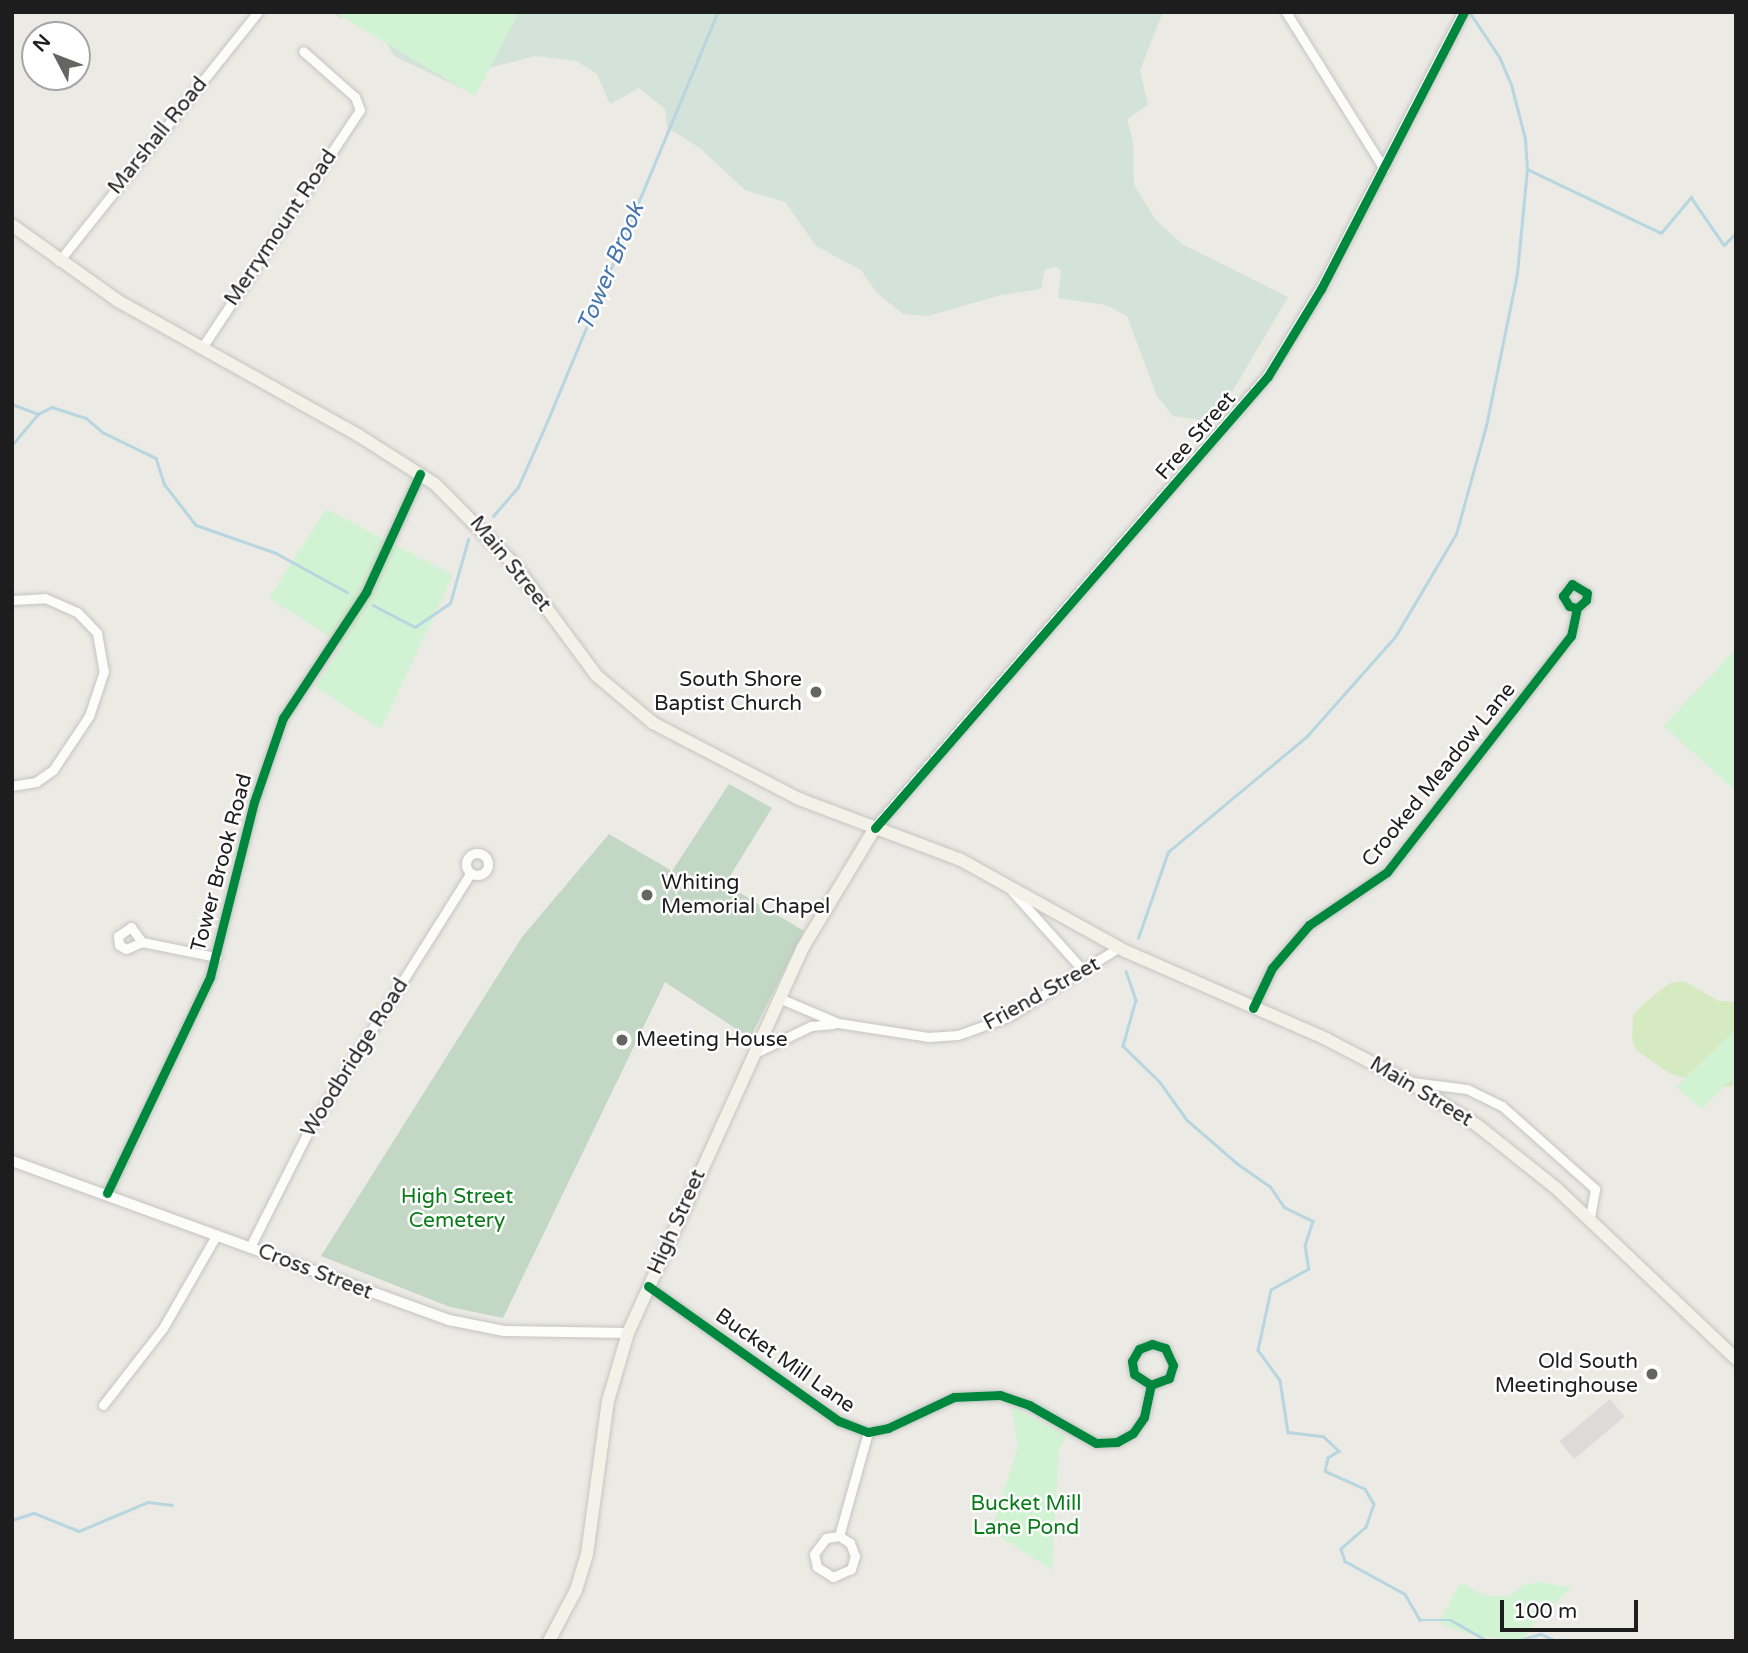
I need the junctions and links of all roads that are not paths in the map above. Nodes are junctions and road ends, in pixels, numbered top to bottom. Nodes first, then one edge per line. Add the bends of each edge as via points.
1 (258, 12) edge
2 (1286, 12) edge
3 (1463, 14) edge
4 (303, 51) dead end
5 (1384, 169) junction
6 (12, 225) edge
7 (58, 261) junction
8 (201, 349) junction
9 (420, 474) junction
10 (12, 600) edge
11 (1577, 608) dead end
12 (12, 786) edge
13 (875, 828) junction
14 (470, 874) dead end
15 (1007, 885) junction
16 (1050, 911) junction
17 (1047, 930) junction
18 (142, 942) dead end
19 (1118, 948) junction
20 (216, 957) junction
21 (1083, 970) junction
22 (779, 998) junction
23 (1253, 1008) junction
24 (838, 1023) junction
25 (752, 1054) junction
26 (1409, 1082) junction
27 (12, 1161) edge
28 (107, 1193) junction
29 (1590, 1218) junction
30 (217, 1234) junction
31 (250, 1247) junction
32 (648, 1286) junction
33 (628, 1333) junction
34 (1736, 1359) edge
35 (1151, 1385) junction
36 (103, 1405) dead end
37 (869, 1432) junction
38 (839, 1536) junction
39 (549, 1641) edge

1 - 7 street, Marshall Road
2 - 5 street
3 - 5 street, Free Street
4 - 8 street, Merrymount Road via 361,106
5 - 13 street, Free Street via 1306,316 1251,398
6 - 7 main road, Main Street
7 - 8 main road, Main Street
8 - 9 main road, Main Street
9 - 13 main road, Main Street via 491,536 588,666 626,703 675,737 739,771
9 - 20 street, Tower Brook Road via 366,592 283,719 254,802
10 - 12 street via 46,598 77,612 97,633 104,671 89,716 53,770 36,782
11 - 23 street, Crooked Meadow Lane via 1571,636 1387,872 1318,916 1272,968
13 - 15 main road, Main Street via 959,859
13 - 22 main road, High Street via 820,914
14 - 31 street, Woodbridge Road via 310,1128
15 - 16 main road, Main Street
15 - 17 street, Main Street
16 - 17 street
16 - 19 main road, Main Street
17 - 21 street, Main Street
18 - 20 street
19 - 21 street, Friend Street
19 - 23 main road, Main Street
20 - 28 street, Tower Brook Road via 190,1026
21 - 24 street, Friend Street via 1008,1017 958,1035 928,1037
22 - 24 street, Friend Street
22 - 25 main road, High Street
23 - 26 main road, Main Street
24 - 25 street, Friend Street via 811,1026
25 - 32 main road, High Street
26 - 29 main road, Main Street via 1496,1140
26 - 29 street via 1467,1088 1502,1106 1595,1189
27 - 28 street, Cross Street
28 - 30 street, Cross Street
29 - 34 main road, Main Street
30 - 31 street, Cross Street
30 - 36 street via 163,1328
31 - 33 street, Cross Street via 471,1326 517,1332
32 - 33 main road, High Street
32 - 37 street, Bucket Mill Lane via 839,1421
33 - 39 main road, High Street via 608,1401 587,1554 576,1590
35 - 35 street, Bucket Mill Lane via 1169,1378 1173,1365 1165,1348 1152,1343 1139,1349 1132,1361 1134,1374
35 - 37 street, Bucket Mill Lane via 1139,1427 1117,1442 1088,1440 1019,1400 976,1394 954,1397 888,1428
37 - 38 street
38 - 38 street via 850,1543 855,1556 851,1569 833,1577 817,1567 814,1554 826,1538

